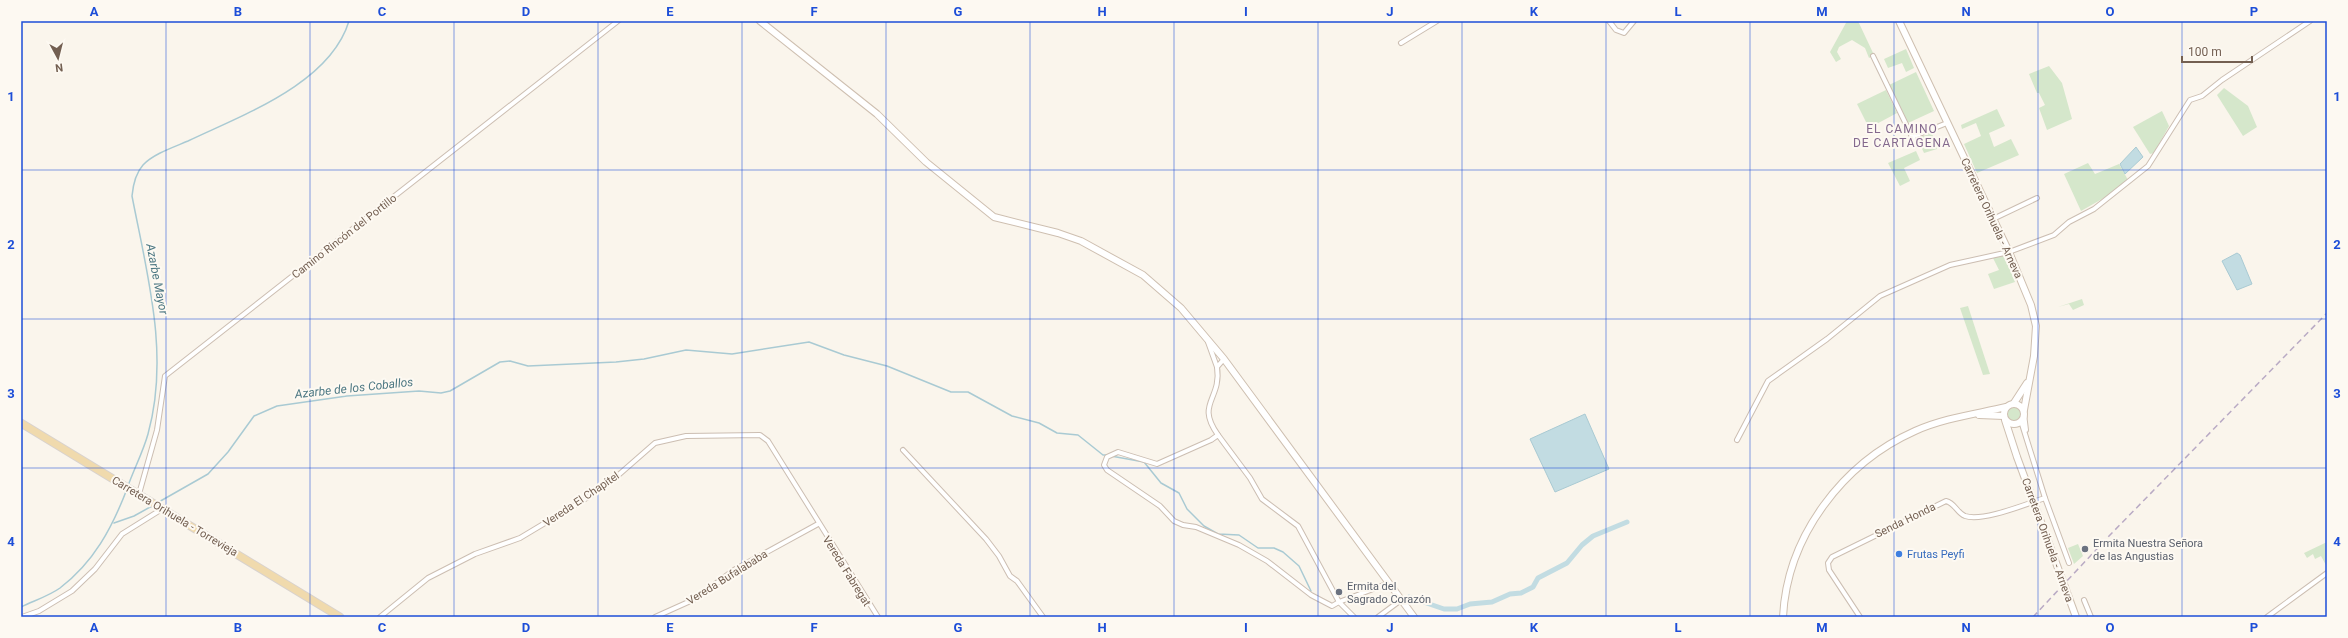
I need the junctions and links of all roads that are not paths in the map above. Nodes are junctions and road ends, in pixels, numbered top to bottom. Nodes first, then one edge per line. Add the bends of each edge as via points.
1 (618, 21) edge
2 (760, 21) edge
3 (1437, 21) edge
4 (1609, 21) edge
5 (1634, 21) edge
6 (1899, 21) edge
7 (2310, 21) edge
8 (1401, 43) dead end
9 (1873, 56) dead end
10 (1947, 123) junction
11 (1912, 137) junction
12 (1916, 145) dead end
13 (2037, 198) dead end
14 (1993, 219) junction
15 (2009, 252) junction
16 (1208, 338) junction
17 (1224, 359) junction
18 (1217, 367) junction
19 (2029, 378) junction
20 (2014, 403) junction
21 (2006, 406) junction
22 (2024, 412) junction
23 (1970, 415) junction
24 (2004, 417) junction
25 (21, 423) edge
26 (2018, 423) junction
27 (1218, 435) junction
28 (1737, 440) dead end
29 (2012, 441) junction
30 (2028, 441) junction
31 (902, 450) dead end
32 (139, 494) junction
33 (2045, 498) junction
34 (163, 509) junction
35 (818, 524) junction
36 (2069, 563) dead end
37 (2327, 573) edge
38 (1389, 583) junction
39 (1402, 600) junction
40 (2084, 600) dead end
41 (1339, 602) junction
42 (329, 609) junction
43 (22, 617) edge
44 (340, 617) edge
45 (347, 617) edge
46 (380, 617) edge
47 (655, 617) edge
48 (878, 617) edge
49 (1043, 617) edge
50 (1354, 617) edge
51 (1378, 617) edge
52 (1414, 617) edge
53 (1783, 617) edge
54 (1860, 617) edge
55 (2076, 617) edge
56 (2091, 617) edge
57 (2267, 617) edge

1 - 32 street, Camino Rincón del Portillo via 165,376 157,430
2 - 16 main road via 877,114 926,162 994,217 1081,241 1143,275 1180,308
3 - 8 street
4 - 5 street via 1616,30 1624,33
6 - 10 main road, Carretera Orihuela - Arneva
7 - 15 street via 2202,96 2190,100 2154,159 2112,196 2063,226 2054,235
9 - 11 street
10 - 11 street
10 - 14 main road, Carretera Orihuela - Arneva
11 - 12 street
13 - 14 street
14 - 15 main road, Carretera Orihuela - Arneva
15 - 19 main road, Carretera Orihuela - Arneva via 2031,305 2036,326 2034,356
15 - 28 street via 1950,265 1880,296 1768,381
16 - 17 main road
16 - 18 street
17 - 18 street
17 - 38 main road
18 - 27 street via 1219,381 1208,408 1209,423
19 - 20 main road, Carretera Orihuela - Arneva
19 - 22 main road, Carretera Orihuela - Arneva
20 - 21 main road
20 - 22 main road via 2020,405
21 - 23 main road
21 - 24 main road
22 - 26 main road
22 - 30 street
23 - 24 main road
23 - 53 main road via 1938,422 1895,441 1870,457 1846,478 1822,507 1801,543 1788,584
24 - 26 main road via 2009,423
24 - 29 main road, Carretera Orihuela - Arneva
25 - 32 main road, Carretera Orihuela - Torrevieja
26 - 29 main road, Carretera Orihuela - Arneva
26 - 30 street
27 - 41 street via 1262,498 1298,526
27 - 41 street via 1161,463 1153,464 1145,459 1114,452 1107,457 1104,465 1107,470 1160,506 1174,521 1239,545 1267,561 1323,602 1332,606
29 - 55 main road, Carretera Orihuela - Arneva, bridge
30 - 33 street
31 - 49 street via 986,539 1010,576 1017,581
32 - 34 main road, Carretera Orihuela - Torrevieja
33 - 36 street
33 - 54 street, Senda Honda via 1992,514 1972,517 1962,515 1946,501 1832,557 1828,563 1829,570
34 - 42 main road, Carretera Orihuela - Torrevieja
34 - 43 street via 122,534 95,568 72,591 39,611
35 - 46 street, Vereda El Chapitel via 768,441 760,435 686,436 666,439 648,448 615,478 590,496 520,538 475,554 428,578
35 - 47 street, Vereda Bufalababa via 734,570 695,599
35 - 48 street, Vereda Fabregat
37 - 57 street
38 - 39 main road
38 - 41 street
39 - 51 street
39 - 52 main road
40 - 56 street
41 - 50 street
42 - 44 main road, Carretera Orihuela - Torrevieja
42 - 45 main road, Carretera Orihuela - Torrevieja

